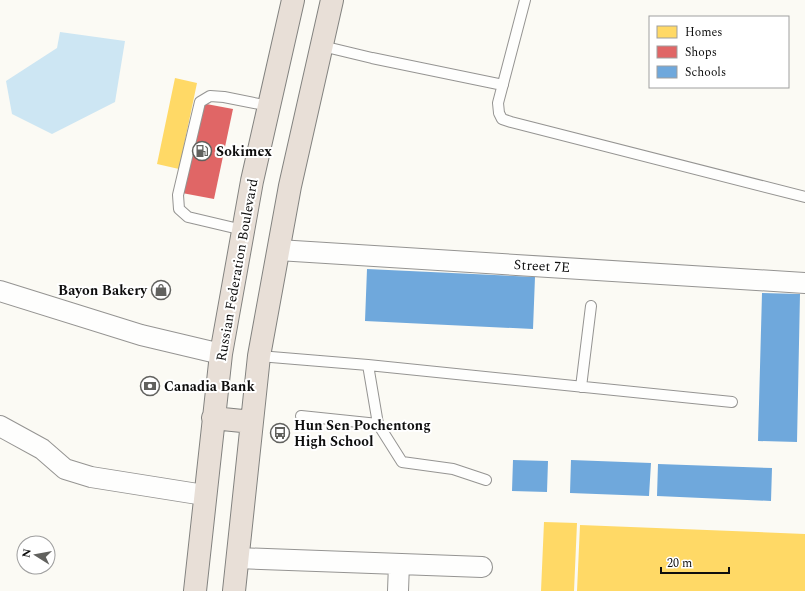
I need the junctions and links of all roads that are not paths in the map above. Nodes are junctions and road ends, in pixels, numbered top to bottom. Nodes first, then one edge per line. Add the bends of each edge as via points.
1 (293, 0) edge
2 (332, 0) edge
3 (525, 0) edge
4 (322, 46) junction
5 (503, 85) junction
6 (269, 106) junction
7 (805, 197) edge
8 (243, 230) junction
9 (278, 250) junction
10 (805, 282) edge
11 (0, 291) edge
12 (591, 306) dead end
13 (221, 354) junction
14 (259, 356) junction
15 (368, 365) junction
16 (581, 387) junction
17 (732, 402) dead end
18 (301, 416) dead end
19 (213, 418) junction
20 (252, 422) junction
21 (378, 424) junction
22 (0, 426) edge
23 (486, 480) dead end
24 (204, 495) junction
25 (237, 558) junction
26 (399, 564) junction
27 (482, 568) dead end
28 (194, 591) edge
29 (234, 591) edge
30 (398, 591) edge

1 - 6 highway, Russian Federation Boulevard
2 - 4 highway
3 - 5 lane
4 - 5 lane
4 - 9 highway
5 - 7 lane via 498,103 502,119
6 - 8 highway, Russian Federation Boulevard
6 - 8 lane via 210,96 200,102 178,195 179,209 188,217
8 - 13 highway, Russian Federation Boulevard
9 - 10 street, Street 7E
9 - 14 highway
11 - 13 street via 141,335
12 - 16 lane
13 - 19 highway, Russian Federation Boulevard
14 - 15 lane
14 - 20 highway
15 - 16 lane
15 - 21 lane
16 - 17 lane
18 - 21 lane
19 - 20 highway
19 - 24 highway, Russian Federation Boulevard
20 - 25 highway
21 - 23 lane via 402,462 453,469
22 - 24 street via 42,449 65,469 91,477
24 - 28 highway, Russian Federation Boulevard
25 - 26 street
25 - 29 highway
26 - 27 street
26 - 30 street

